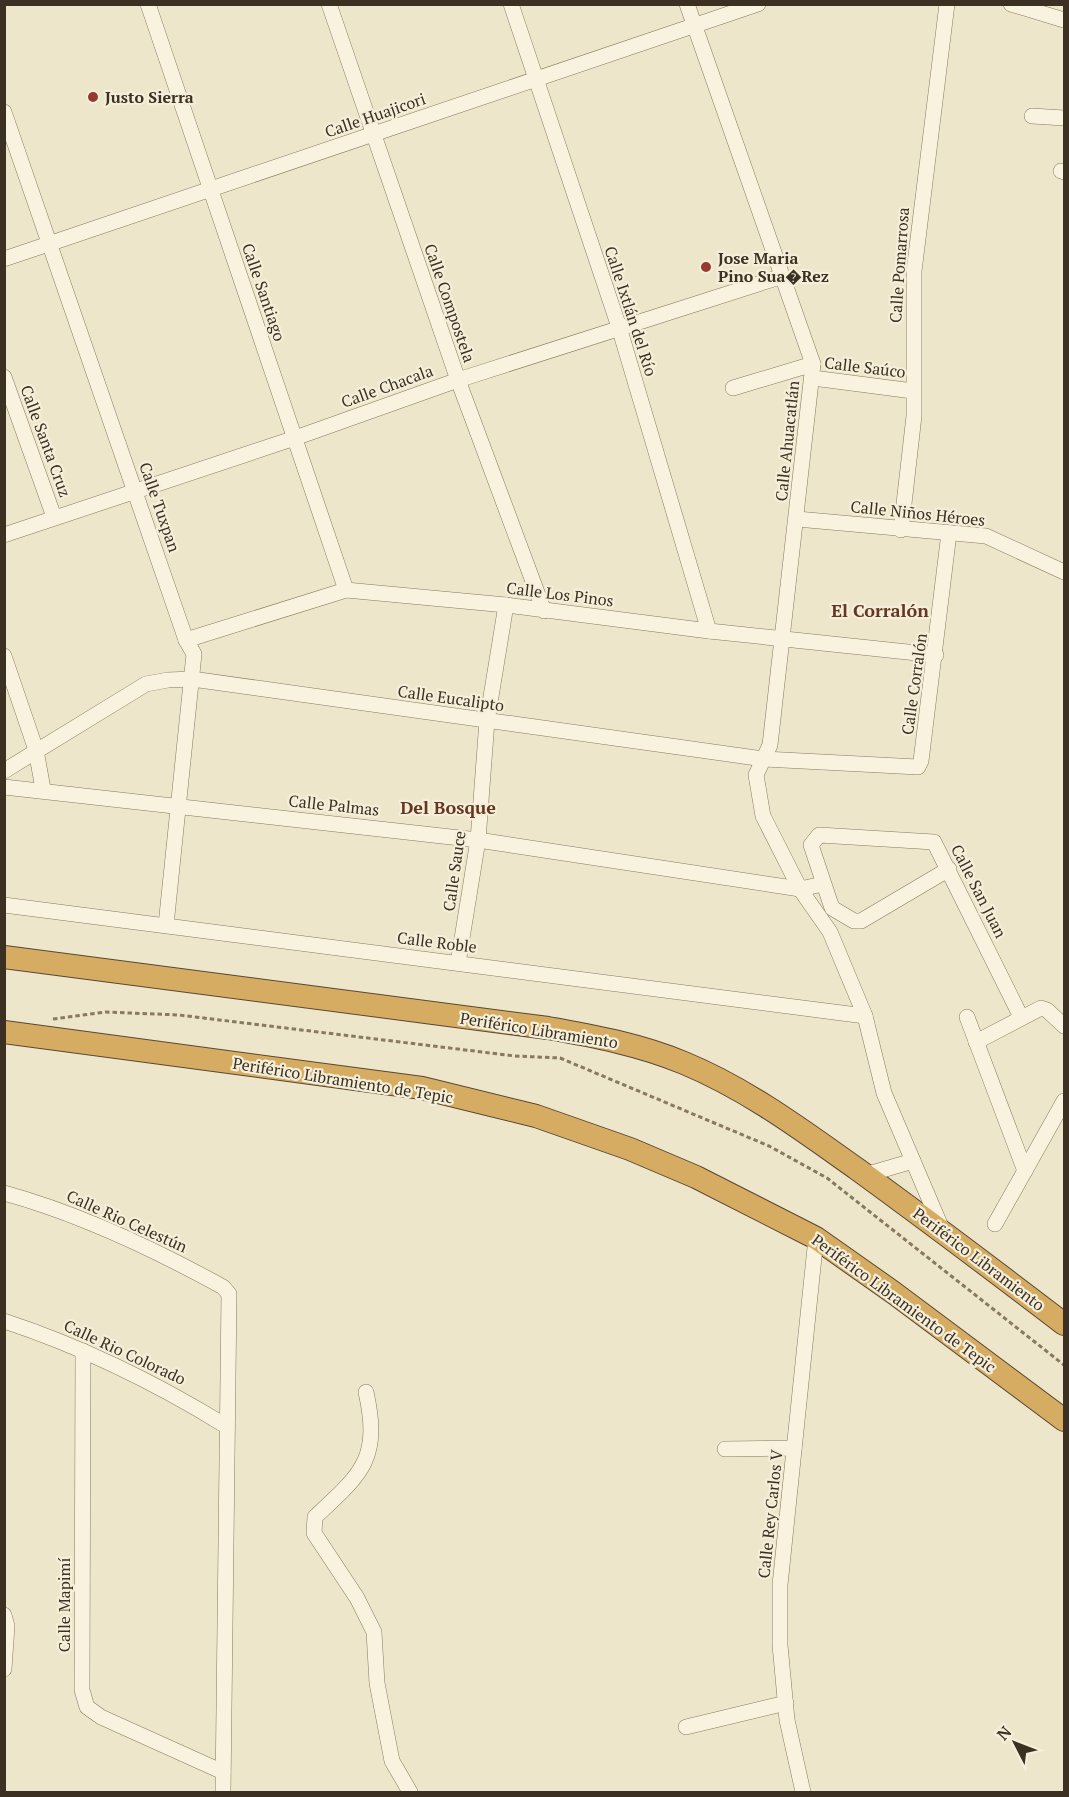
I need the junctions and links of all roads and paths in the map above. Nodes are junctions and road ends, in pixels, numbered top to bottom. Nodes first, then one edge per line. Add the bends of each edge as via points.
1 (148, 4) edge
2 (329, 4) edge
3 (510, 4) edge
4 (687, 4) edge
5 (758, 4) edge
6 (947, 4) edge
7 (1011, 4) edge
8 (1065, 20) edge
9 (695, 26) junction
10 (537, 79) junction
11 (4, 112) edge
12 (1032, 116) dead end
13 (1065, 118) edge
14 (373, 135) junction
15 (210, 189) junction
16 (49, 244) junction
17 (4, 259) edge
18 (783, 276) junction
19 (618, 327) junction
20 (813, 371) junction
21 (4, 377) edge
22 (458, 380) junction
23 (733, 388) dead end
24 (913, 391) junction
25 (295, 438) junction
26 (136, 490) junction
27 (54, 517) junction
28 (797, 519) junction
29 (901, 530) junction
30 (4, 534) edge
31 (950, 534) junction
32 (1065, 572) edge
33 (346, 590) junction
34 (506, 605) junction
35 (544, 611) junction
36 (709, 631) junction
37 (782, 636) junction
38 (186, 640) junction
39 (936, 655) junction
40 (4, 656) edge
41 (192, 679) junction
42 (488, 721) junction
43 (36, 750) junction
44 (764, 759) junction
45 (918, 767) joint
46 (4, 771) edge
47 (4, 787) edge
48 (43, 789) junction
49 (179, 806) junction
50 (478, 840) junction
51 (949, 869) junction
52 (823, 884) junction
53 (800, 889) junction
54 (4, 905) edge
55 (166, 925) junction
56 (4, 957) edge
57 (458, 963) junction
58 (865, 1016) junction
59 (967, 1017) dead end
60 (1021, 1017) junction
61 (1065, 1026) edge
62 (4, 1032) edge
63 (976, 1042) junction
64 (1065, 1101) edge
65 (913, 1161) junction
66 (1025, 1171) junction
67 (865, 1175) junction
68 (4, 1193) edge
69 (995, 1224) dead end
70 (943, 1232) junction
71 (816, 1238) junction
72 (4, 1321) edge
73 (1065, 1324) edge
74 (83, 1351) junction
75 (366, 1392) dead end
76 (1065, 1420) edge
77 (226, 1426) junction
78 (794, 1448) junction
79 (725, 1449) dead end
80 (4, 1615) edge
81 (4, 1669) edge
82 (786, 1702) junction
83 (686, 1726) dead end
84 (223, 1772) junction
85 (223, 1792) edge
86 (410, 1792) edge
87 (803, 1792) edge

1 - 15 street, Calle Santiago
2 - 14 street, Calle Compostela
3 - 10 street, Calle Ixtlán del Río
4 - 9 street, Calle Ahuacatlán
5 - 9 street, Calle Huajicori
6 - 24 street, Calle Pomarrosa via 914,271
7 - 8 street
9 - 10 street, Calle Huajicori
9 - 18 street, Calle Ahuacatlán
10 - 14 street, Calle Huajicori
10 - 19 street, Calle Ixtlán del Río
11 - 16 street, Calle Tuxpan
12 - 13 street
14 - 15 street, Calle Huajicori
14 - 22 street, Calle Compostela
15 - 16 street, Calle Huajicori
15 - 25 street, Calle Santiago
16 - 17 street, Calle Huajicori
16 - 26 street, Calle Tuxpan
18 - 19 street, Calle Chacala
18 - 20 street, Calle Ahuacatlán
19 - 22 street, Calle Chacala
19 - 36 street, Calle Ixtlán del Río
20 - 23 street
20 - 24 street, Calle Saúco
20 - 28 street, Calle Ahuacatlán
21 - 27 street, Calle Santa Cruz
22 - 25 street, Calle Chacala
22 - 35 street, Calle Compostela
24 - 29 street, Calle Pomarrosa via 914,416
25 - 26 street, Calle Chacala
25 - 33 street, Calle Santiago
26 - 27 street, Calle Chacala
26 - 38 street, Calle Tuxpan
27 - 30 street, Calle Chacala
28 - 29 street, Calle Niños Héroes
28 - 37 street, Calle Ahuacatlán
29 - 31 street, Calle Niños Héroes
31 - 32 street, Calle Niños Héroes via 986,536
31 - 39 street, Calle Corralón
33 - 34 street, Calle Los Pinos
33 - 38 street, Calle Los Pinos
34 - 35 street, Calle Los Pinos
34 - 42 street, Calle Sauce
35 - 36 street, Calle Los Pinos
36 - 37 street, Calle Los Pinos
37 - 39 street, Calle Los Pinos
37 - 44 street, Calle Ahuacatlán via 770,745
38 - 41 street, Calle Tuxpan via 194,654
39 - 45 street, Calle Corralón
40 - 43 street
41 - 42 street, Calle Eucalipto
41 - 43 street, Calle Eucalipto via 146,684
41 - 49 street, Calle Tuxpan
42 - 44 street, Calle Eucalipto
42 - 50 street, Calle Sauce
43 - 46 street, Calle Eucalipto
43 - 48 street
44 - 45 street, Calle Eucalipto
44 - 53 street, Calle Ahuacatlán via 756,775 763,816
47 - 48 street, Calle Palmas
48 - 49 street, Calle Palmas
49 - 50 street, Calle Palmas
49 - 55 street, Calle Tuxpan
50 - 53 street, Calle Palmas
50 - 57 street, Calle Sauce
51 - 52 street via 861,921 835,912
51 - 52 street, Calle San Juan via 934,842 819,835 811,845
51 - 60 street, Calle San Juan
52 - 53 street
53 - 58 street, Calle Ahuacatlán via 830,932
54 - 55 street, Calle Roble
55 - 57 street, Calle Roble
56 - 67 highway, Periférico Libramiento via 603,1038 682,1062 716,1077 779,1114
57 - 58 street, Calle Roble
58 - 65 street, Calle Ahuacatlán via 884,1093
59 - 63 street
60 - 61 street via 1041,1008
60 - 63 street
62 - 71 highway, Periférico Libramiento de Tepic via 422,1088 536,1116 685,1172
63 - 66 street
64 - 66 street
65 - 67 street
65 - 70 street, Calle Ahuacatlán
66 - 69 street
67 - 70 highway, Periférico Libramiento
68 - 77 street, Calle Rio Celestún via 65,1213 155,1251 223,1287 229,1294
70 - 73 highway, Periférico Libramiento
71 - 76 highway, Periférico Libramiento de Tepic
71 - 78 street, Calle Rey Carlos V
72 - 74 street, Calle Rio Colorado
74 - 77 street, Calle Rio Colorado via 177,1395
74 - 84 street, Calle Mapimí via 82,1690 87,1707 101,1718
75 - 86 street via 370,1451 357,1478 315,1517 314,1533 357,1598 374,1632 377,1683 392,1761
77 - 84 street
78 - 79 street
78 - 82 street, Calle Rey Carlos V via 780,1585 780,1646
80 - 81 street
82 - 83 street
82 - 87 street, Calle Rey Carlos V
84 - 85 street

